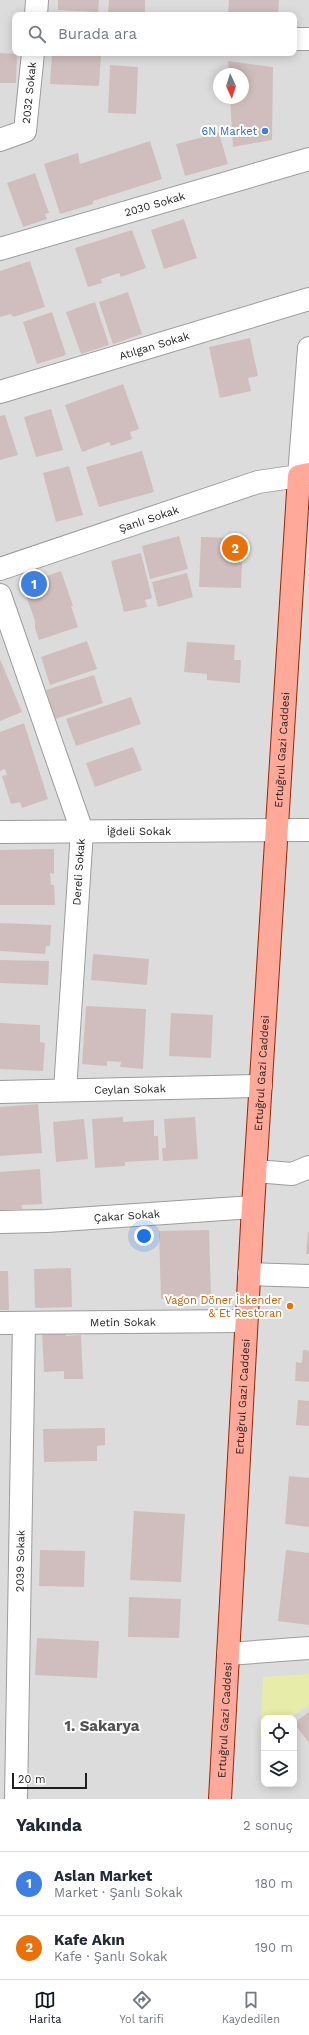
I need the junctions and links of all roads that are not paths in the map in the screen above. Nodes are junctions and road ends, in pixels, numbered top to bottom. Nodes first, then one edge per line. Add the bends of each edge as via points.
1 (37, 0) edge
2 (36, 12) edge
3 (297, 39) edge
4 (309, 39) edge
5 (33, 56) edge
6 (0, 140) edge
7 (309, 159) edge
8 (0, 249) edge
9 (309, 299) edge
10 (309, 348) edge
11 (0, 392) edge
12 (304, 475) edge
13 (0, 569) edge
14 (0, 595) edge
15 (278, 830) junction
16 (309, 830) edge
17 (82, 831) junction
18 (0, 832) edge
19 (260, 1086) junction
20 (65, 1090) junction
21 (0, 1092) edge
22 (309, 1167) edge
23 (256, 1171) junction
24 (253, 1207) junction
25 (0, 1222) edge
26 (249, 1274) junction
27 (309, 1276) edge
28 (246, 1321) junction
29 (0, 1323) edge
30 (24, 1323) junction
31 (309, 1648) edge
32 (228, 1654) junction
33 (16, 1799) edge
34 (220, 1799) edge

1 - 2 street
3 - 4 street
5 - 6 street, 2032 Sokak via 25,131
7 - 8 street, 2030 Sokak
9 - 11 street, Atılgan Sokak
10 - 12 street, Ertuğrul Gazi Caddesi
12 - 13 street, Şanlı Sokak via 258,482
12 - 15 main road, Ertuğrul Gazi Caddesi
14 - 17 street, Dereli Sokak
15 - 16 street, İğdeli Sokak
15 - 17 street, İğdeli Sokak
15 - 19 main road, Ertuğrul Gazi Caddesi
17 - 18 street, İğdeli Sokak
17 - 20 street, Dereli Sokak
19 - 20 street, Ceylan Sokak
19 - 23 main road, Ertuğrul Gazi Caddesi
20 - 21 street, Ceylan Sokak
22 - 23 street via 292,1174
23 - 24 main road, Ertuğrul Gazi Caddesi
24 - 25 street, Çakar Sokak
24 - 26 main road, Ertuğrul Gazi Caddesi
26 - 27 street
26 - 28 main road, Ertuğrul Gazi Caddesi
28 - 30 street, Metin Sokak
28 - 32 main road, Ertuğrul Gazi Caddesi
29 - 30 street, Metin Sokak
30 - 33 street, 2039 Sokak
31 - 32 street
32 - 34 main road, Ertuğrul Gazi Caddesi

